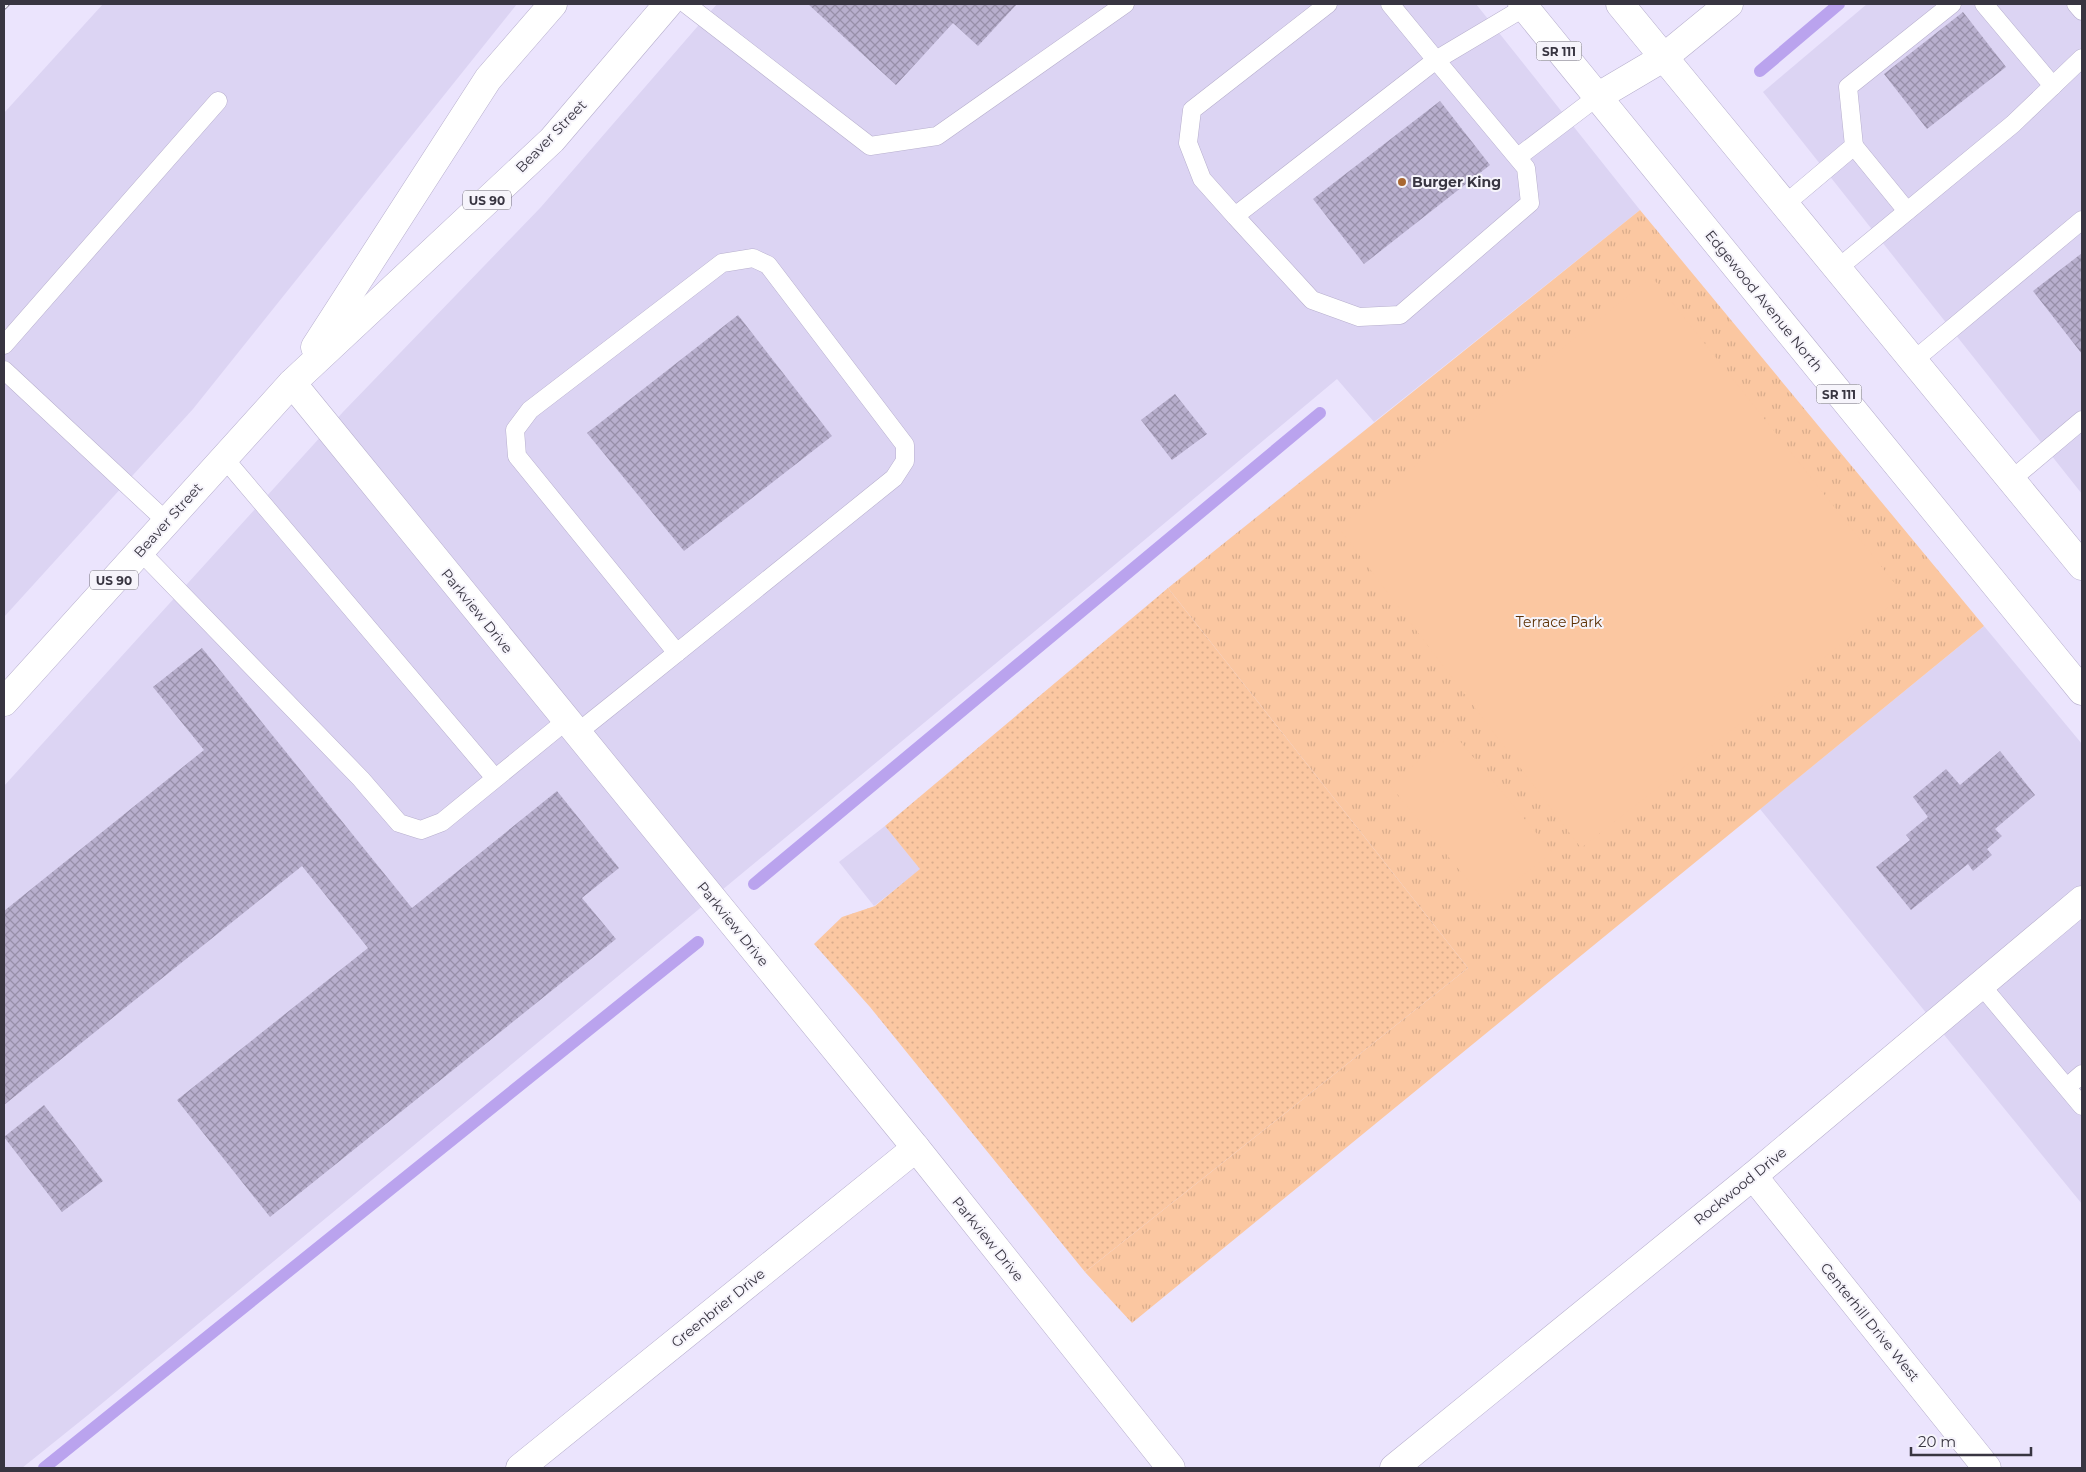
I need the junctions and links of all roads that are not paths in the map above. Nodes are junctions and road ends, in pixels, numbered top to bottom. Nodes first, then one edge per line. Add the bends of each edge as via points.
1 (553, 4) edge
2 (668, 4) edge
3 (686, 4) edge
4 (1125, 4) edge
5 (1328, 4) edge
6 (1390, 4) edge
7 (1620, 4) edge
8 (1729, 4) edge
9 (1952, 4) edge
10 (1984, 4) edge
11 (2076, 4) edge
12 (1523, 5) edge
13 (2082, 11) edge
14 (1663, 58) junction
15 (2082, 58) edge
16 (1436, 60) junction
17 (2054, 86) junction
18 (1597, 98) junction
19 (218, 101) dead end
20 (1854, 146) junction
21 (1518, 157) junction
22 (1784, 206) junction
23 (1907, 211) junction
24 (1235, 216) junction
25 (2082, 220) edge
26 (1837, 269) junction
27 (4, 345) edge
28 (1913, 361) junction
29 (4, 370) edge
30 (292, 383) junction
31 (2082, 420) edge
32 (224, 458) junction
33 (2011, 480) junction
34 (167, 522) junction
35 (140, 551) junction
36 (2082, 566) edge
37 (677, 653) junction
38 (2082, 691) edge
39 (4, 702) edge
40 (572, 727) junction
41 (495, 778) junction
42 (2082, 900) edge
43 (1980, 985) junction
44 (2082, 1074) edge
45 (2066, 1087) junction
46 (2082, 1106) edge
47 (916, 1148) junction
48 (1753, 1176) junction
49 (520, 1468) edge
50 (1171, 1468) edge
51 (1394, 1468) edge
52 (1987, 1468) edge

1 - 30 street, Beaver Street / US 90 via 488,79
2 - 30 street, Beaver Street / US 90 via 552,140
3 - 4 lane via 870,146 937,136
5 - 24 lane via 1192,110 1188,144 1202,179
6 - 16 lane
7 - 14 street
8 - 14 street
9 - 20 lane via 1848,87
10 - 17 lane
11 - 13 lane
12 - 16 lane
12 - 18 street, Edgewood Avenue North / SR 111
14 - 18 street
14 - 22 street
15 - 17 lane
16 - 21 lane
16 - 24 lane
17 - 23 lane
18 - 21 lane
18 - 38 street, Edgewood Avenue North / SR 111
19 - 27 lane
20 - 22 lane
20 - 23 lane
21 - 24 lane via 1526,168 1530,203 1400,315 1359,317 1312,300
22 - 26 street
23 - 26 lane
25 - 28 lane
26 - 28 street
28 - 33 street
29 - 34 lane
30 - 32 street, Beaver Street / US 90
30 - 40 street, Parkview Drive
31 - 33 lane
32 - 34 street, Beaver Street / US 90
32 - 41 lane
33 - 36 street
34 - 35 street, Beaver Street / US 90
35 - 39 street, Beaver Street / US 90
35 - 41 lane via 361,779 399,823 421,830 442,822
37 - 37 lane via 894,478 905,461 905,445 768,265 753,258 722,262 530,410 515,430 517,456
37 - 40 lane
40 - 41 lane
40 - 47 street, Parkview Drive
42 - 43 street, Rockwood Drive
43 - 45 lane
43 - 48 street, Rockwood Drive
44 - 45 lane
45 - 46 lane
47 - 49 street, Greenbrier Drive
47 - 50 street, Parkview Drive
48 - 51 street, Rockwood Drive
48 - 52 street, Centerhill Drive West

